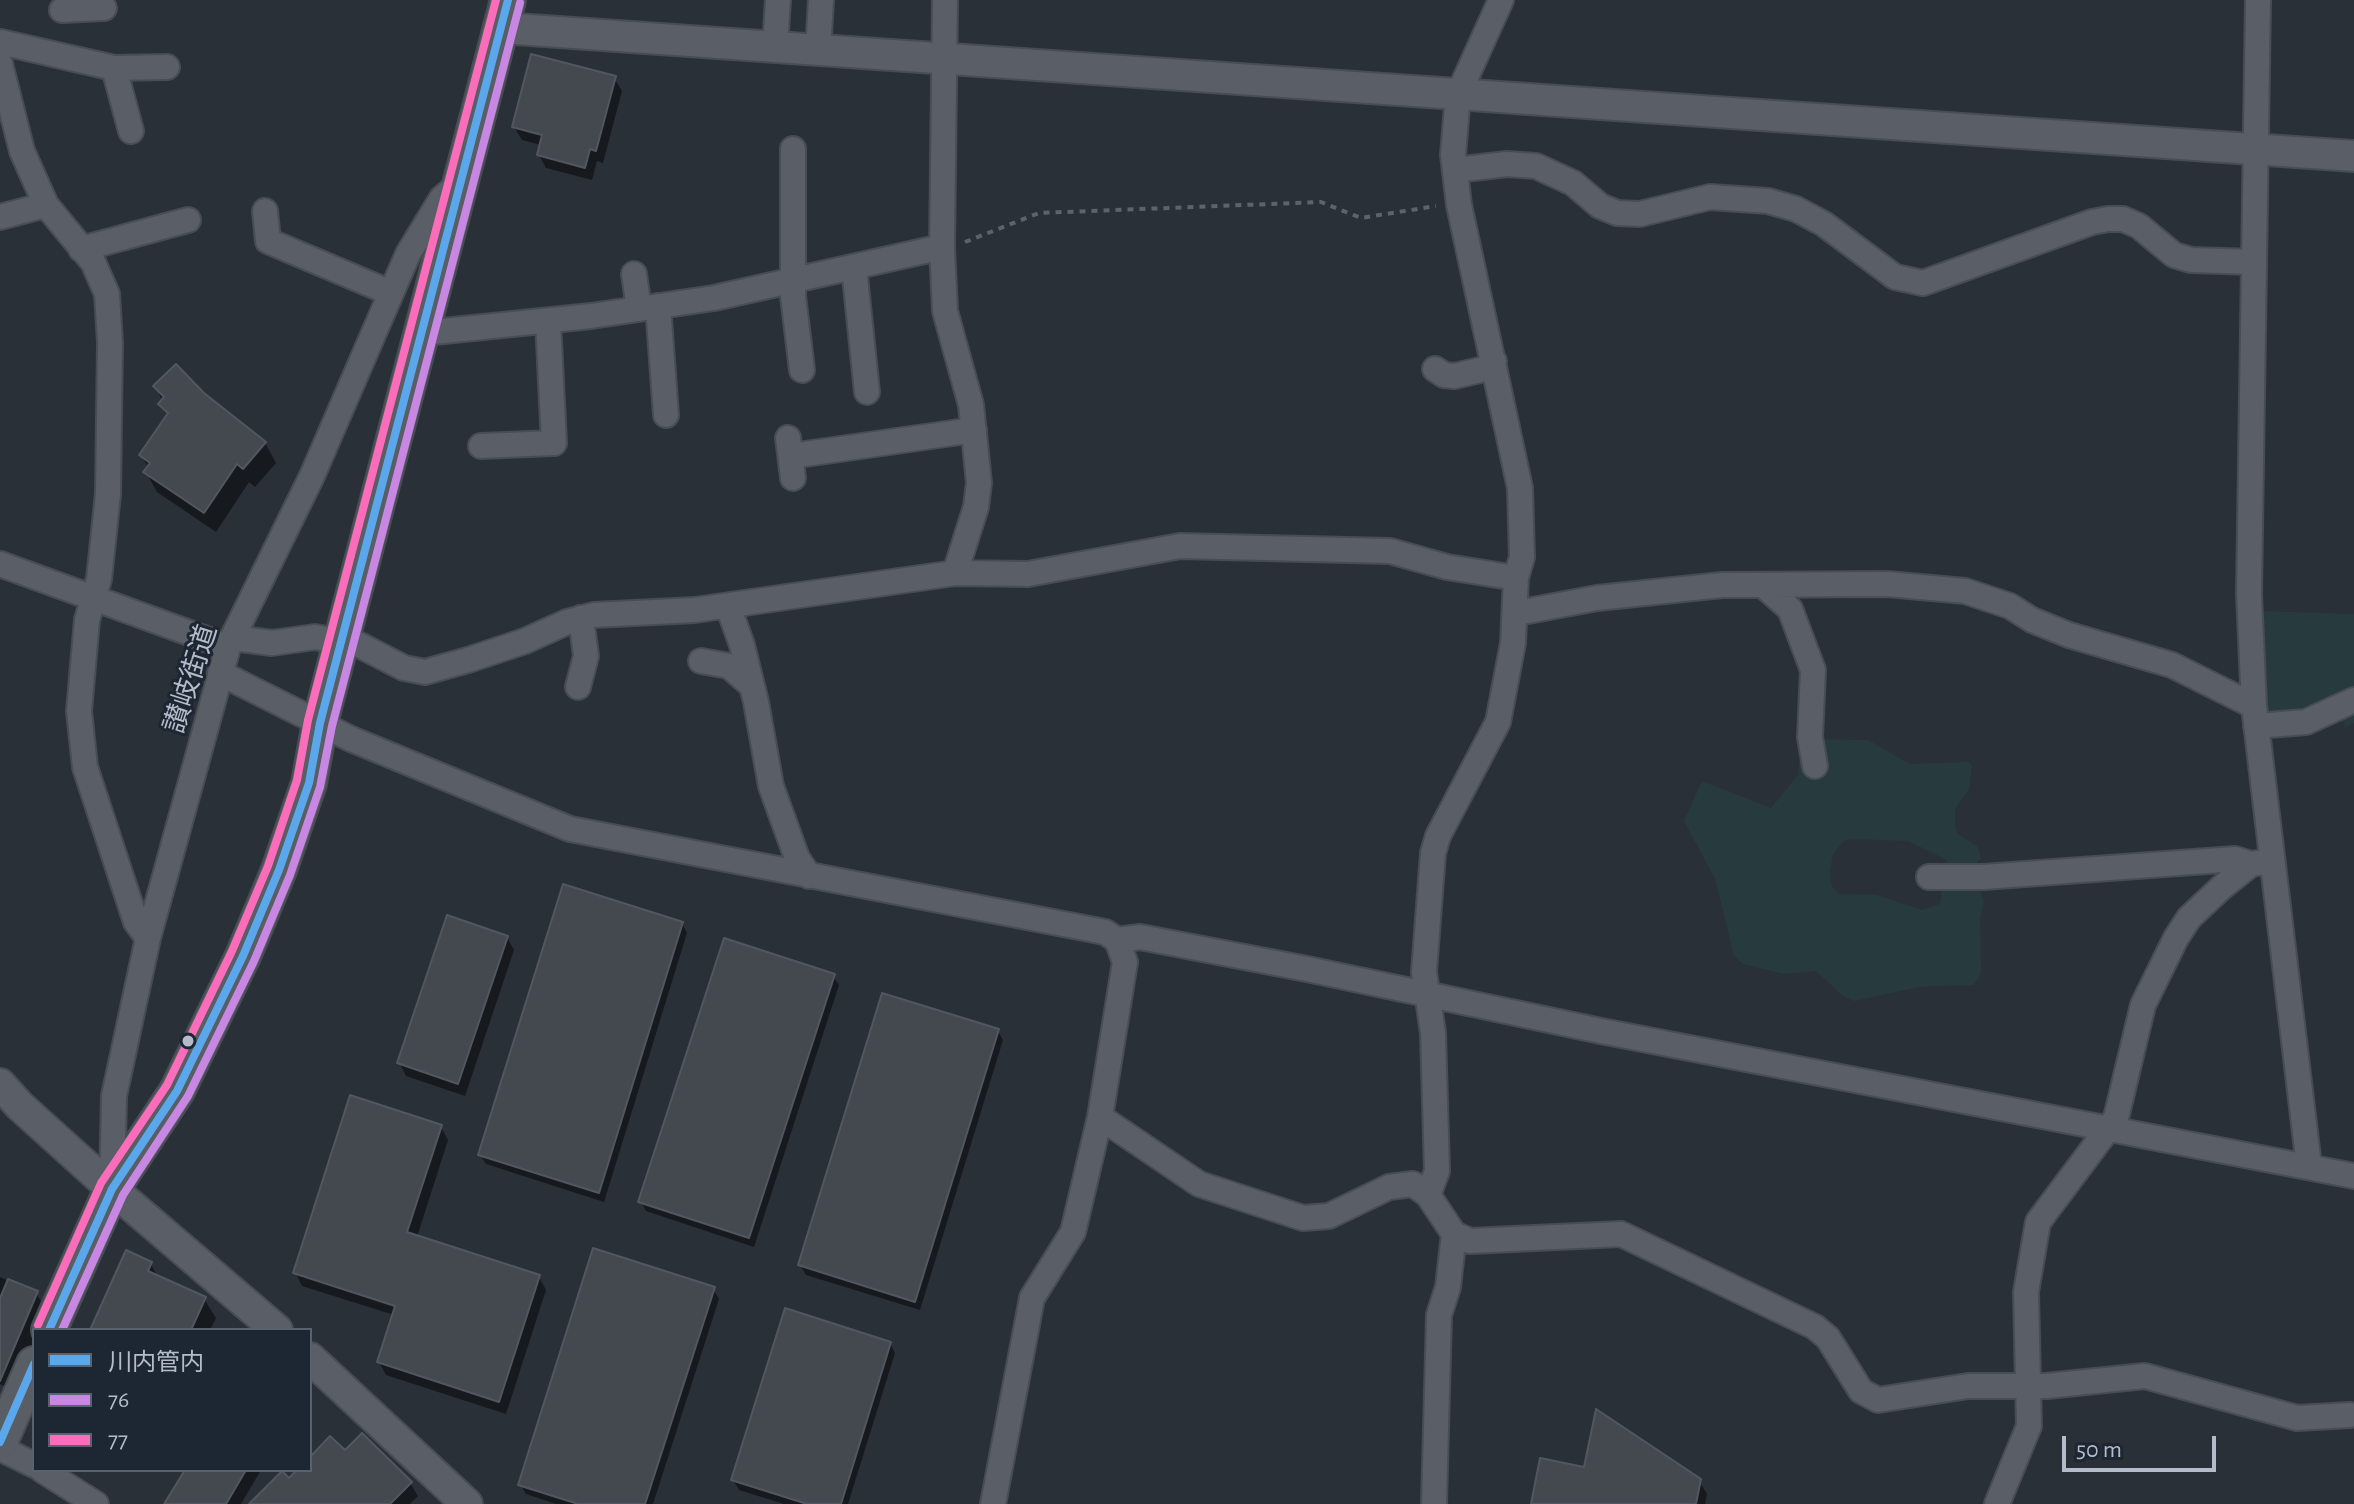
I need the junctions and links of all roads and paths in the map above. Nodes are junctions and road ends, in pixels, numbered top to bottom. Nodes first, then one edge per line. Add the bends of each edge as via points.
1 (778, 0) edge
2 (821, 0) edge
3 (945, 0) edge
4 (1501, 0) edge
5 (2258, 0) edge
6 (504, 14) edge
7 (0, 42) edge
8 (775, 48) junction
9 (818, 51) junction
10 (945, 59) junction
11 (0, 64) edge
12 (167, 67) dead end
13 (114, 68) junction
14 (1458, 95) junction
15 (131, 131) dead end
16 (793, 149) dead end
17 (2257, 150) junction
18 (2354, 156) edge
19 (1455, 170) junction
20 (460, 182) junction
21 (46, 205) junction
22 (1459, 205) junction
23 (265, 211) dead end
24 (0, 217) edge
25 (188, 220) dead end
26 (942, 247) junction
27 (81, 249) junction
28 (2254, 262) junction
29 (854, 267) junction
30 (634, 274) dead end
31 (792, 281) junction
32 (391, 293) junction
33 (648, 308) junction
34 (548, 321) junction
35 (424, 333) junction
36 (1494, 361) junction
37 (1435, 369) dead end
38 (802, 370) dead end
39 (867, 392) dead end
40 (666, 415) dead end
41 (974, 430) junction
42 (481, 446) dead end
43 (791, 458) dead end
44 (0, 564) edge
45 (955, 573) junction
46 (1516, 578) junction
47 (1764, 586) junction
48 (94, 598) junction
49 (727, 608) junction
50 (1517, 613) junction
51 (581, 618) junction
52 (343, 640) junction
53 (230, 643) junction
54 (701, 661) dead end
55 (220, 673) junction
56 (752, 686) junction
57 (578, 687) dead end
58 (2354, 700) edge
59 (2255, 716) junction
60 (320, 723) junction
61 (1815, 766) dead end
62 (2261, 862) junction
63 (809, 876) junction
64 (1929, 877) dead end
65 (148, 938) junction
66 (1117, 940) junction
67 (1427, 995) junction
68 (0, 1084) edge
69 (1100, 1117) junction
70 (2109, 1128) junction
71 (2309, 1166) junction
72 (2354, 1176) edge
73 (112, 1189) junction
74 (1428, 1195) junction
75 (1454, 1234) junction
76 (50, 1328) edge
77 (275, 1328) edge
78 (312, 1360) edge
79 (32, 1369) edge
80 (2030, 1386) junction
81 (2353, 1412) edge
82 (0, 1445) edge
83 (32, 1464) edge
84 (45, 1472) edge
85 (96, 1504) edge
86 (467, 1504) edge
87 (993, 1504) edge
88 (1434, 1504) edge
89 (1997, 1504) edge

1 - 8 street
2 - 9 street
3 - 10 street
4 - 14 street
5 - 17 street
6 - 8 street
6 - 20 main road
7 - 13 street
8 - 9 street
9 - 10 street
10 - 14 street
10 - 26 street
11 - 21 street via 22,151
12 - 13 street
13 - 15 street
14 - 17 street
14 - 19 street via 1452,139
16 - 31 street
17 - 18 street
17 - 28 street
19 - 22 street
19 - 28 street via 1536,166 1617,213 1640,214 1710,197 1768,201 1824,224 1895,277 1923,283 2108,219 2139,226 2174,255
20 - 32 street, 讃岐街道 via 426,223
20 - 35 main road
21 - 24 street
21 - 27 street
22 - 26 path via 1361,218 1321,202 1039,213
22 - 36 street
23 - 32 street via 268,241
25 - 27 street via 163,238
26 - 29 street
26 - 41 street via 948,330
27 - 48 street via 93,262 110,315 108,494
28 - 59 street via 2249,594
29 - 31 street
29 - 39 street
30 - 33 street
31 - 33 street
31 - 38 street
32 - 53 street, 讃岐街道 via 299,504
33 - 34 street
33 - 40 street
34 - 35 street
34 - 42 street via 554,443
35 - 52 main road
36 - 37 street via 1455,376
36 - 46 street via 1520,488 1523,536
41 - 43 street
41 - 45 street via 976,507
44 - 48 street
45 - 46 street via 1028,574 1180,546 1390,551
45 - 49 street
46 - 50 street
47 - 50 street via 1659,590
47 - 59 street via 1887,584 1985,595 2069,635 2172,665
47 - 61 street via 1790,609 1813,670 1810,737
48 - 53 street
48 - 65 street via 85,631 79,711 85,767 136,922
49 - 51 street
49 - 56 street
50 - 67 street via 1498,722 1433,853 1424,951
51 - 52 street via 425,672
51 - 57 street via 586,656
52 - 53 street
52 - 60 main road
53 - 55 street, 讃岐街道
54 - 56 street via 729,666
55 - 60 street
55 - 65 street, 讃岐街道
56 - 63 street via 771,786 797,858
58 - 59 street via 2306,722
59 - 62 street
60 - 63 street via 570,829
60 - 73 main road via 304,798 243,956 177,1091
62 - 64 street via 2235,859
62 - 70 street via 2204,903 2171,948 2143,1005 2116,1118
62 - 71 street
63 - 66 street via 1105,932
65 - 73 street, 讃岐街道 via 114,1096
66 - 67 street via 1140,937
66 - 69 street via 1125,962
67 - 70 street
67 - 74 street via 1437,1171
68 - 73 street
69 - 74 street via 1199,1184 1303,1218 1329,1216 1401,1184 1413,1184
69 - 87 street via 1073,1232 1032,1298
70 - 71 street
70 - 80 street via 2038,1222 2026,1292
71 - 72 street
73 - 76 main road
73 - 77 street
74 - 75 street
75 - 80 street via 1479,1242 1621,1234 1815,1327 1828,1338 1861,1391 1878,1400 1968,1386
75 - 88 street via 1439,1315
78 - 86 street
79 - 82 main road
80 - 81 street via 2145,1376 2297,1418
80 - 89 street via 2027,1438
82 - 83 street
84 - 85 street

